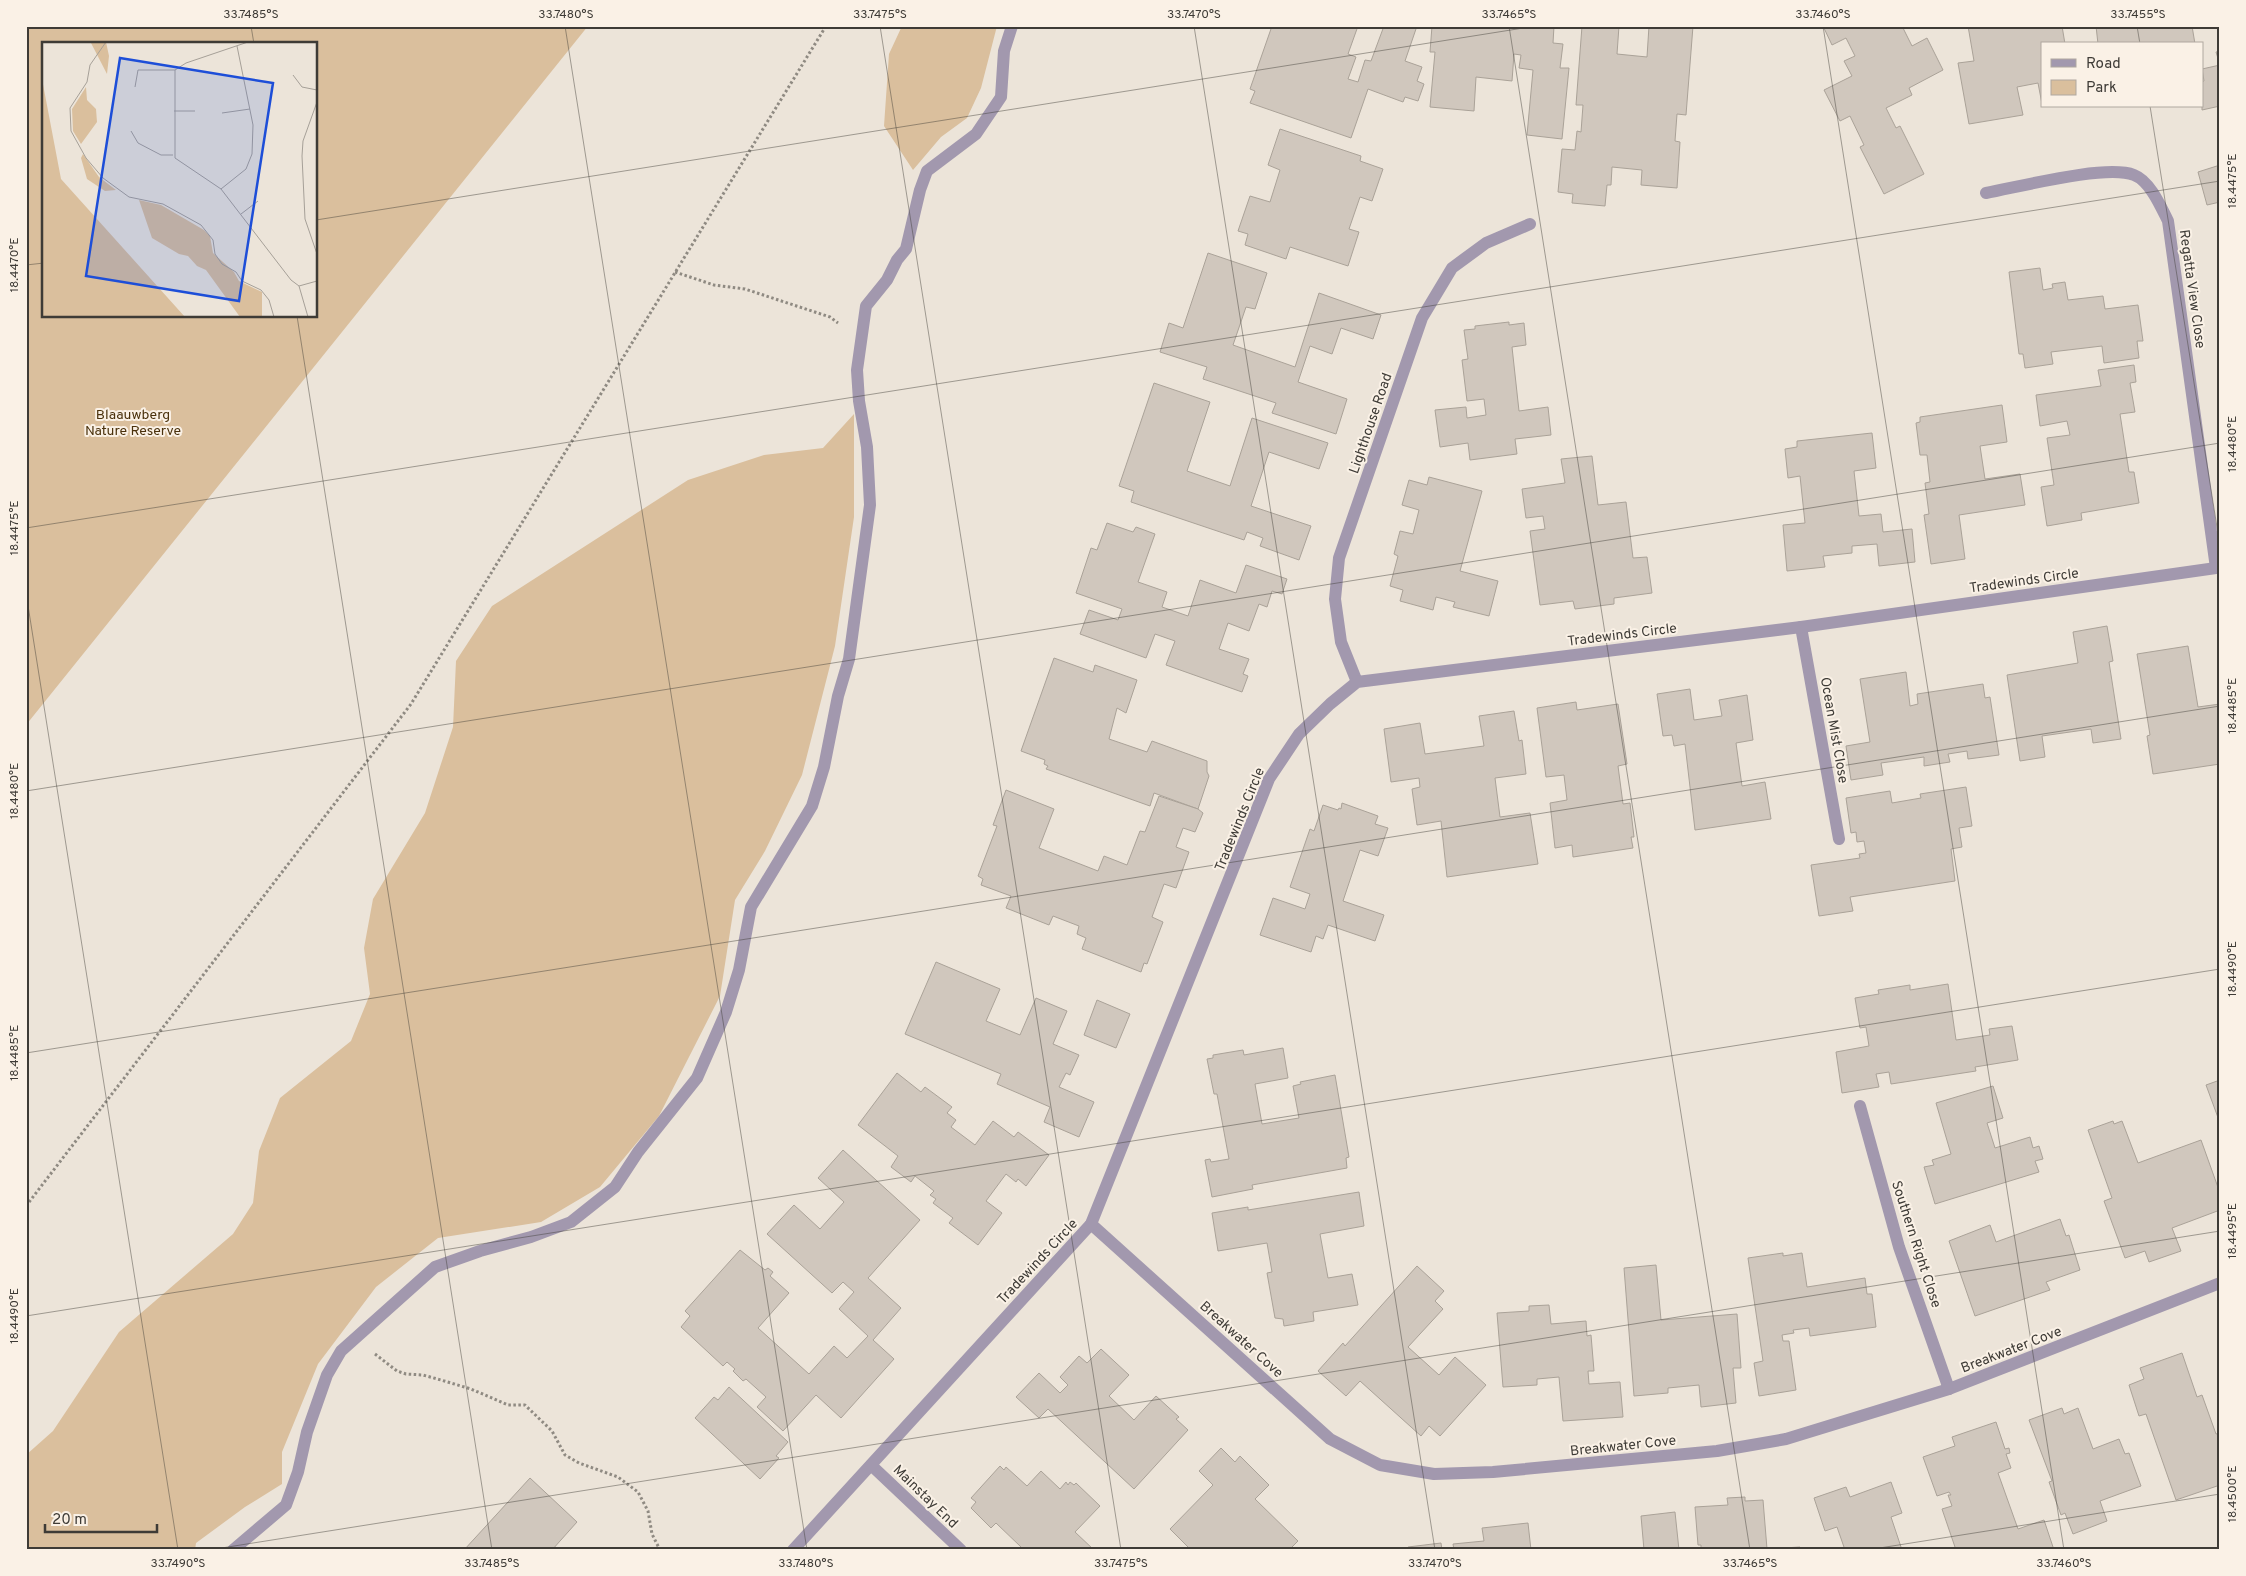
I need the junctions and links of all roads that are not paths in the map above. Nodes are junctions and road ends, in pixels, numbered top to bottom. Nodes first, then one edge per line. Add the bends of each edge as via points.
1 (1012, 26) edge
2 (1986, 193) dead end
3 (1530, 224) dead end
4 (2218, 570) edge
5 (1801, 627) junction
6 (1357, 682) junction
7 (1838, 839) dead end
8 (1860, 1106) dead end
9 (1092, 1224) junction
10 (2220, 1284) edge
11 (1950, 1389) junction
12 (871, 1465) junction
13 (233, 1550) edge
14 (793, 1550) edge
15 (961, 1550) edge

1 - 13 street via 1004,51 1001,97 976,134 927,171 906,249 866,306 857,370 867,447 870,505 849,660 812,806 751,906 739,970 726,1012 697,1078 638,1152 615,1187 571,1222 435,1267 341,1351 328,1375 307,1432 298,1472 286,1504
2 - 4 street, Regatta View Close via 2106,171 2135,175 2154,193 2168,221
3 - 6 street, Lighthouse Road via 1486,243 1452,268 1422,318 1339,558 1334,599 1341,642
4 - 5 street, Tradewinds Circle
5 - 6 street, Tradewinds Circle
5 - 7 street, Ocean Mist Close
6 - 9 street, Tradewinds Circle via 1299,734 1269,779
8 - 11 street, Southern Right Close via 1900,1247
9 - 11 street, Breakwater Cove via 1330,1440 1380,1465 1434,1474 1493,1472 1717,1451 1786,1439
9 - 12 street, Tradewinds Circle
10 - 11 street, Breakwater Cove
12 - 14 street, Tradewinds Circle
12 - 15 street, Mainstay End

